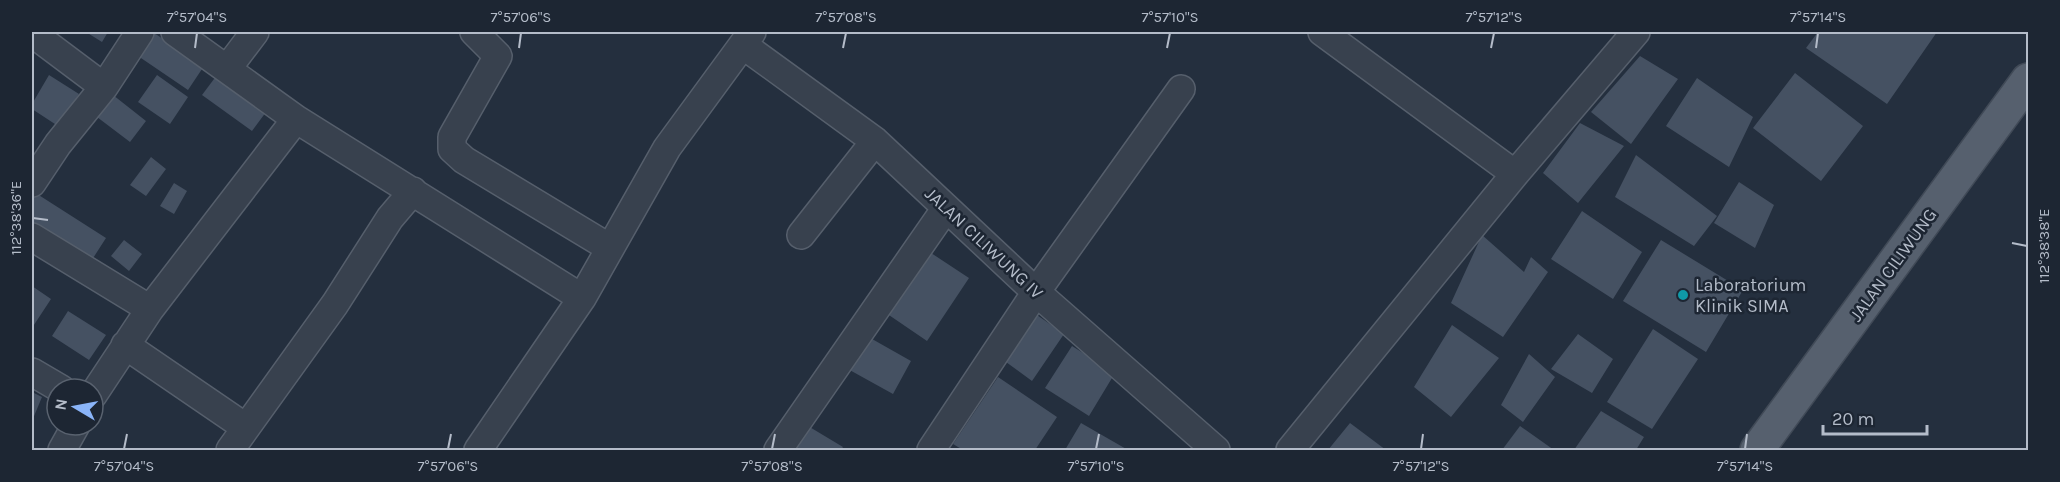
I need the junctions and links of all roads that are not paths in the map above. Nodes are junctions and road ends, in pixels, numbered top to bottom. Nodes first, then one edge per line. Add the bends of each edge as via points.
1 (140, 32) edge
2 (175, 32) edge
3 (255, 32) edge
4 (474, 32) edge
5 (1322, 32) edge
6 (1636, 32) edge
7 (32, 33) edge
8 (747, 38) edge
9 (226, 69) junction
10 (2028, 80) edge
11 (104, 87) junction
12 (1181, 89) dead end
13 (297, 119) junction
14 (875, 141) junction
15 (1515, 174) junction
16 (32, 183) edge
17 (413, 191) junction
18 (946, 208) junction
19 (801, 235) dead end
20 (32, 237) edge
21 (610, 248) junction
22 (1036, 292) junction
23 (582, 298) junction
24 (150, 309) junction
25 (125, 345) junction
26 (32, 372) edge
27 (105, 377) edge
28 (45, 380) edge
29 (244, 427) junction
30 (230, 450) edge
31 (478, 450) edge
32 (778, 450) edge
33 (931, 450) edge
34 (1216, 450) edge
35 (1290, 450) edge
36 (1756, 450) edge

1 - 11 street
2 - 9 street
3 - 9 street
4 - 21 street via 498,56 452,137 452,149
5 - 15 street
6 - 15 street
7 - 11 street
8 - 14 street, JALAN CILIWUNG IV
8 - 21 street via 667,148
9 - 13 street
10 - 36 main road, JALAN CILIWUNG
11 - 16 street
12 - 22 street
13 - 17 street
13 - 24 street
14 - 18 street, JALAN CILIWUNG IV
14 - 19 street
15 - 35 street
17 - 23 street
17 - 29 street
18 - 22 street, JALAN CILIWUNG IV
18 - 32 street
20 - 24 street
21 - 23 street
22 - 33 street
22 - 34 street, JALAN CILIWUNG IV
23 - 31 street
24 - 25 street
25 - 27 street
25 - 29 street
26 - 28 street
29 - 30 street

